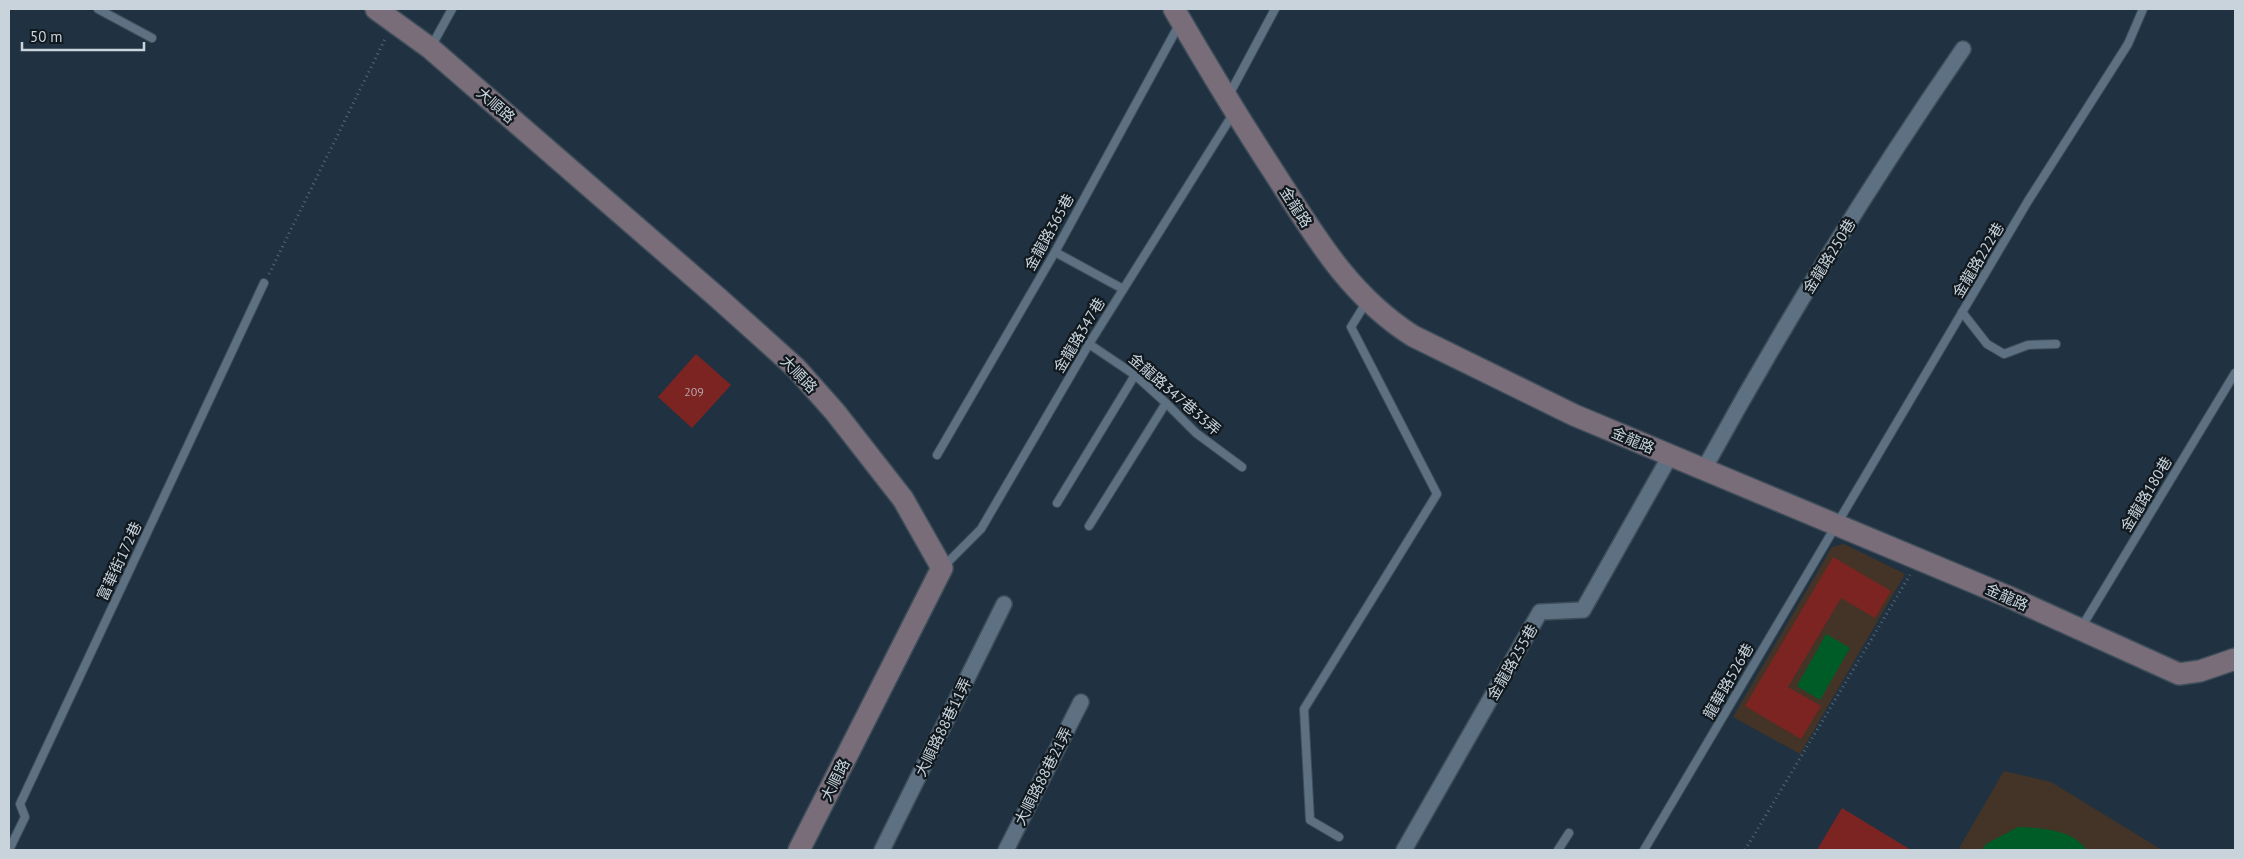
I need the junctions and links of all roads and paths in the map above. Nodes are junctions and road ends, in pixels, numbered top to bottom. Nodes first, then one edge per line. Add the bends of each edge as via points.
1 (98, 9) edge
2 (376, 9) edge
3 (452, 9) edge
4 (1275, 9) edge
5 (2143, 9) edge
6 (1178, 14) edge
7 (393, 22) junction
8 (152, 38) dead end
9 (430, 48) junction
10 (1963, 49) dead end
11 (1231, 105) junction
12 (1055, 252) junction
13 (264, 283) joint
14 (1124, 289) junction
15 (1367, 301) junction
16 (1962, 312) junction
17 (1089, 344) junction
18 (2056, 344) dead end
19 (2235, 373) edge
20 (1135, 375) junction
21 (1166, 403) junction
22 (937, 455) dead end
23 (1670, 456) junction
24 (1242, 467) dead end
25 (1704, 469) junction
26 (1057, 503) dead end
27 (1836, 525) junction
28 (1089, 526) dead end
29 (1919, 560) junction
30 (942, 568) junction
31 (1004, 604) dead end
32 (2080, 630) junction
33 (2235, 659) edge
34 (1081, 702) dead end
35 (1569, 833) dead end
36 (1339, 836) dead end
37 (9, 850) edge
38 (799, 850) edge
39 (882, 850) edge
40 (1006, 850) edge
41 (1404, 850) edge
42 (1558, 850) edge
43 (1644, 850) edge
44 (1745, 850) edge

1 - 8 lane
2 - 7 street, 大順路
3 - 9 lane
4 - 11 lane, 金龍路347巷
5 - 16 lane, 金龍路222巷 via 2128,44
6 - 11 street, 金龍路
6 - 12 lane, 金龍路365巷
7 - 9 street, 大順路
7 - 13 path
9 - 30 street, 大順路 via 796,368 835,412 902,499
10 - 25 street, 金龍路250巷 via 1764,360
11 - 14 lane, 金龍路347巷
11 - 15 street, 金龍路 via 1330,259
12 - 14 lane
12 - 22 lane, 金龍路365巷
13 - 37 lane, 富華街172巷 via 20,804 25,818
14 - 17 lane, 金龍路347巷
15 - 23 street, 金龍路 via 1413,336 1574,415
15 - 36 lane via 1351,327 1437,494 1304,709 1310,820
16 - 18 lane via 1987,344 2004,354 2028,345
16 - 27 lane, 金龍路222巷
17 - 20 lane, 金龍路347巷33弄
17 - 30 lane, 金龍路347巷 via 981,529
19 - 32 lane, 金龍路180巷
20 - 21 lane, 金龍路347巷33弄
20 - 26 lane
21 - 24 lane, 金龍路347巷33弄 via 1196,433
21 - 28 lane
23 - 25 street, 金龍路
23 - 41 street, 金龍路255巷 via 1583,610 1540,612
25 - 27 street, 金龍路
27 - 29 street, 金龍路
27 - 43 lane, 龍華路526巷
29 - 32 street, 金龍路
29 - 44 path
30 - 38 street, 大順路
31 - 39 street, 大順路88巷11弄
32 - 33 street, 金龍路 via 2179,674 2200,671
34 - 40 street, 大順路88巷21弄
35 - 42 lane

